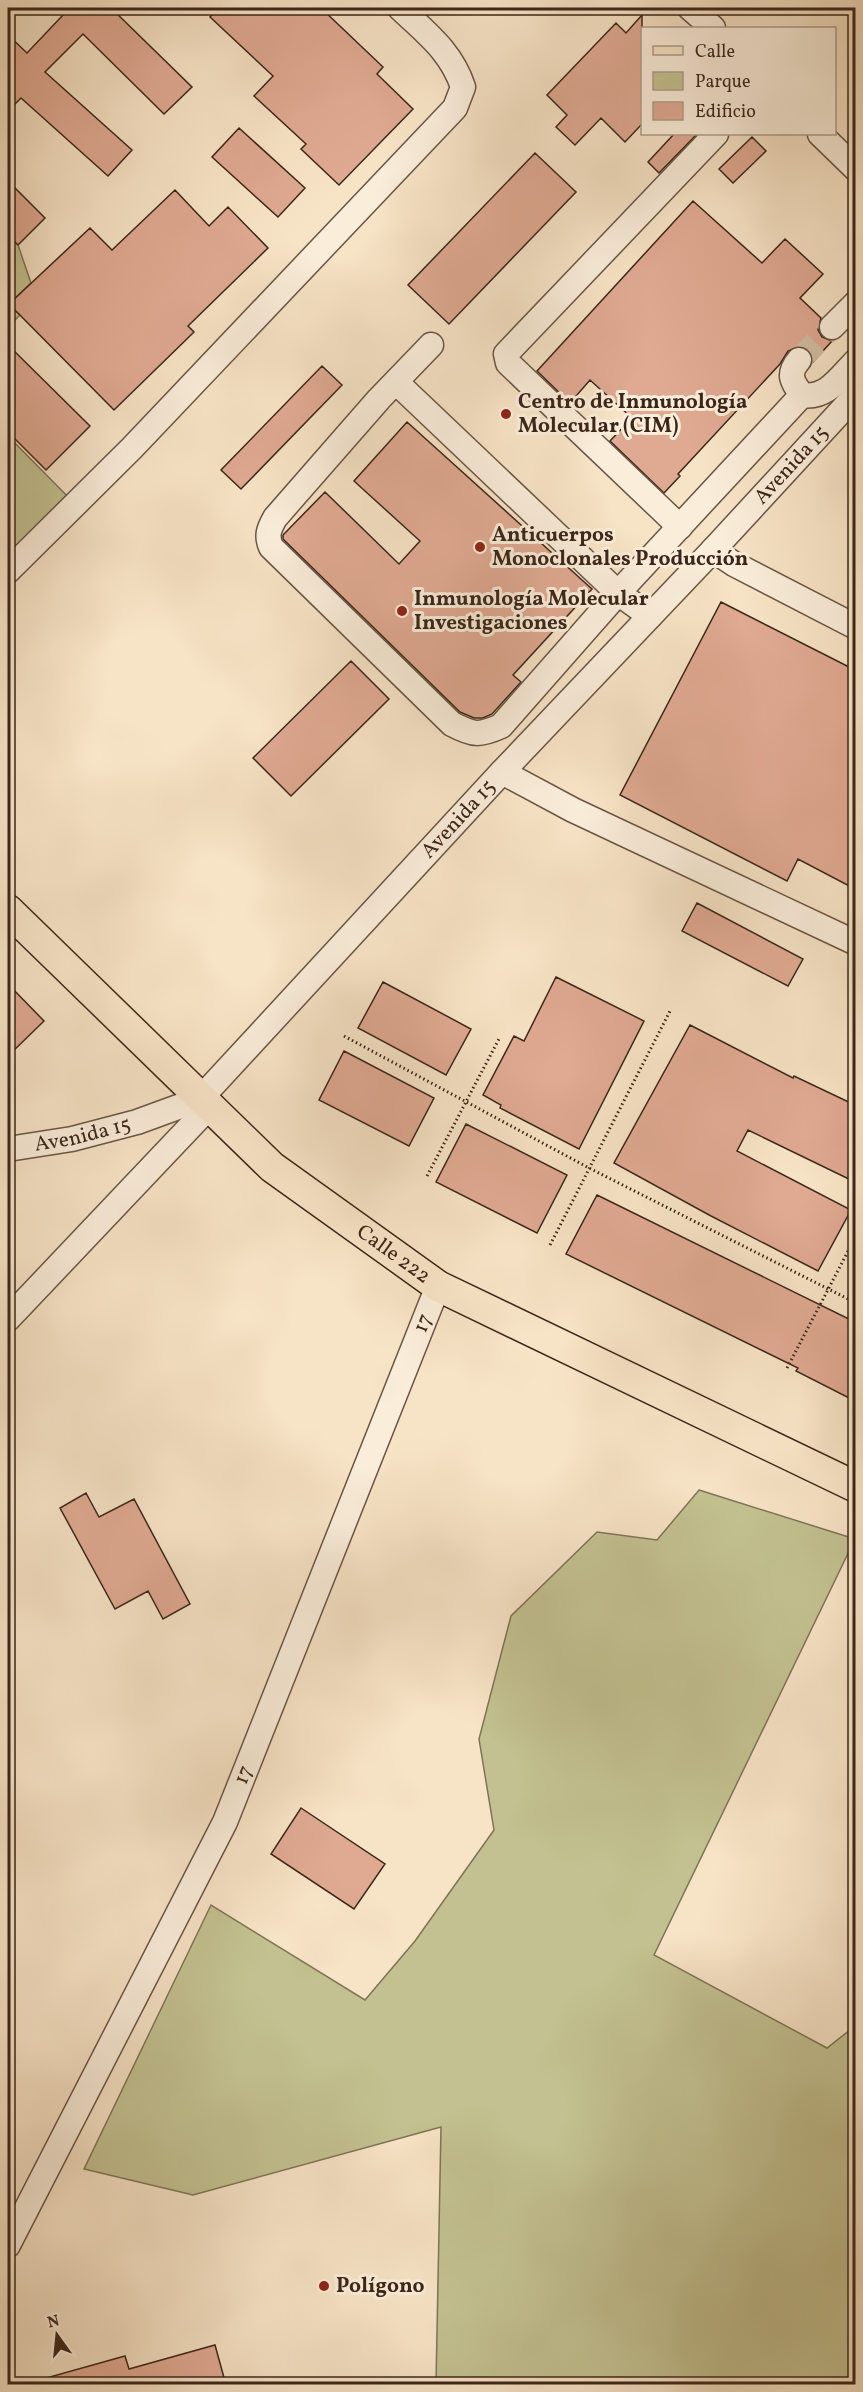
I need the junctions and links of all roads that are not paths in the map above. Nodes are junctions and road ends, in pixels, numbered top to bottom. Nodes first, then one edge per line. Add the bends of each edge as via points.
1 (400, 8) edge
2 (690, 8) edge
3 (712, 27) edge
4 (715, 135) edge
5 (821, 135) edge
6 (855, 168) edge
7 (855, 303) edge
8 (832, 327) tunnel mouth
9 (431, 345) dead end
10 (799, 360) tunnel mouth
11 (855, 361) edge
12 (396, 382) junction
13 (802, 395) junction
14 (855, 395) edge
15 (680, 527) junction
16 (713, 550) junction
17 (8, 570) edge
18 (618, 593) junction
19 (650, 616) junction
20 (855, 627) edge
21 (502, 772) junction
22 (8, 910) edge
23 (855, 943) edge
24 (205, 1103) junction
25 (8, 1149) edge
26 (438, 1286) junction
27 (8, 1319) edge
28 (855, 1486) edge
29 (8, 2245) edge

1 - 17 street via 447,53 457,69 463,87 455,108 132,448
2 - 3 street
4 - 15 street via 506,354 508,363
5 - 6 street
7 - 8 street
9 - 12 street
10 - 13 street via 790,376
11 - 13 street via 826,392 814,397
12 - 18 street
12 - 18 street via 275,518 268,538 272,547 452,724 470,733 484,733 501,726
13 - 15 street
14 - 16 street, Avenida 15
15 - 18 street
16 - 19 street, Avenida 15
16 - 20 street
18 - 19 street
19 - 21 street, Avenida 15
21 - 23 street via 573,810
21 - 24 street, Avenida 15
22 - 24 main road, Calle 222
24 - 25 street, Avenida 15 via 72,1139
24 - 26 main road, Calle 222 via 272,1167
24 - 27 street
26 - 28 main road, Calle 222
26 - 29 street, 17 via 225,1822

